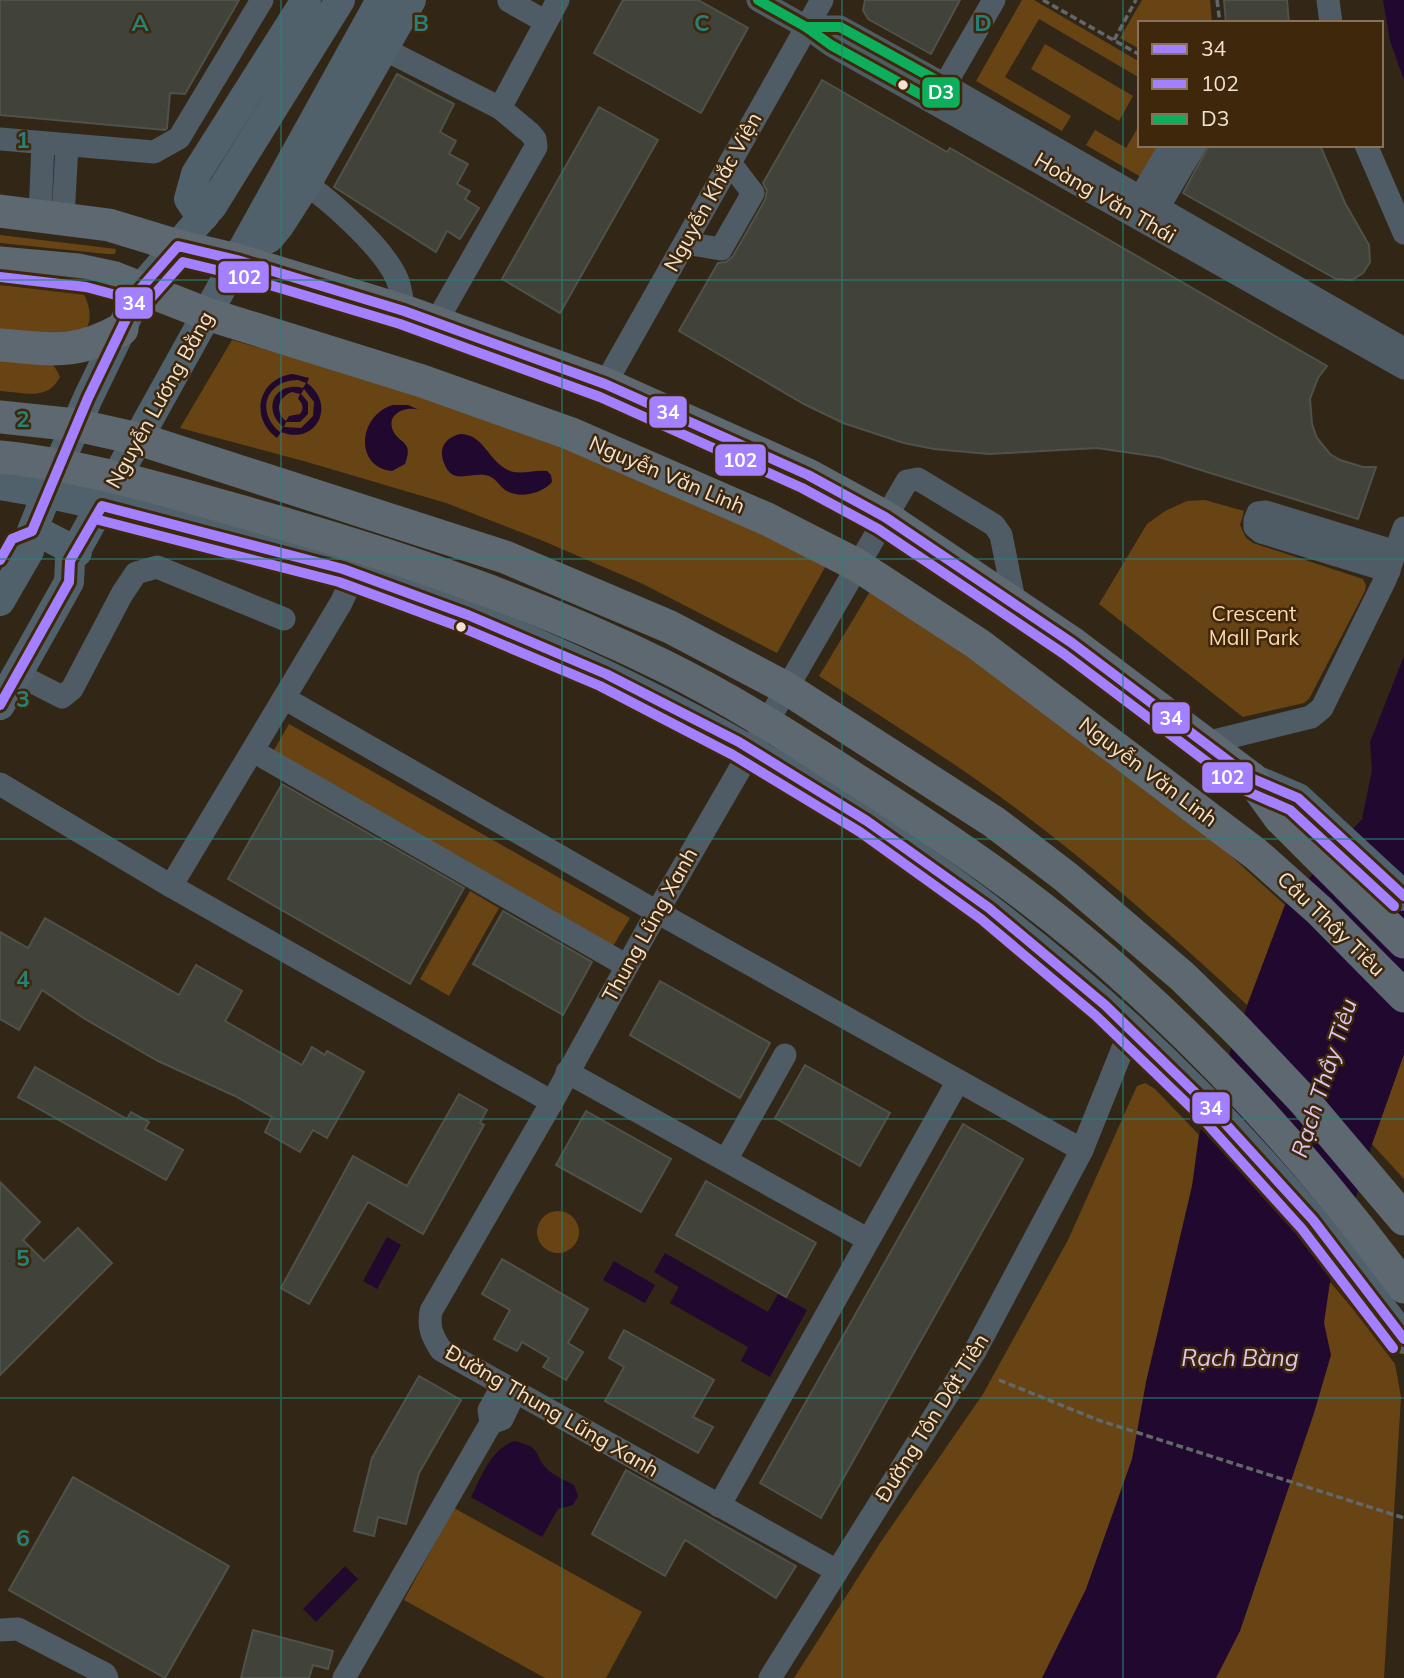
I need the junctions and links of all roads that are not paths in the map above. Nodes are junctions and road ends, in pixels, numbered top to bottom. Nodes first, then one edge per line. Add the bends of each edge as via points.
1 (262, 0) edge
2 (306, 0) edge
3 (340, 0) edge
4 (381, 0) edge
5 (411, 0) edge
6 (558, 0) edge
7 (758, 0) edge
8 (821, 0) edge
9 (994, 0) edge
10 (1328, 0) edge
11 (509, 1) edge
12 (1331, 21) edge
13 (546, 22) junction
14 (806, 27) junction
15 (384, 49) junction
16 (940, 94) junction
17 (500, 108) junction
18 (0, 139) edge
19 (43, 143) junction
20 (67, 145) junction
21 (1170, 147) edge
22 (1193, 147) edge
23 (1367, 147) edge
24 (730, 163) junction
25 (1060, 163) junction
26 (296, 178) junction
27 (1149, 203) junction
28 (0, 211) edge
29 (52, 216) junction
30 (204, 216) junction
31 (1404, 233) edge
32 (685, 243) junction
33 (178, 246) junction
34 (243, 249) junction
35 (0, 263) edge
36 (141, 288) junction
37 (404, 311) junction
38 (207, 314) junction
39 (435, 324) junction
40 (122, 329) junction
41 (0, 345) edge
42 (1404, 349) edge
43 (1404, 368) edge
44 (606, 384) junction
45 (0, 417) edge
46 (76, 425) junction
47 (139, 439) junction
48 (0, 457) edge
49 (118, 477) junction
50 (53, 480) junction
51 (0, 485) edge
52 (102, 506) junction
53 (885, 517) junction
54 (1404, 528) edge
55 (32, 530) junction
56 (73, 557) junction
57 (0, 560) edge
58 (361, 561) junction
59 (1393, 562) junction
60 (857, 565) junction
61 (0, 601) edge
62 (1015, 604) junction
63 (284, 619) dead end
64 (9, 669) edge
65 (786, 688) junction
66 (285, 698) junction
67 (0, 705) edge
68 (759, 736) junction
69 (1206, 743) junction
70 (253, 751) junction
71 (0, 784) edge
72 (1289, 808) junction
73 (1256, 854) joint
74 (171, 886) junction
75 (1404, 896) edge
76 (657, 912) junction
77 (1404, 942) edge
78 (627, 966) junction
79 (1404, 996) edge
80 (1136, 1033) junction
81 (785, 1055) dead end
82 (568, 1072) junction
83 (958, 1081) junction
84 (552, 1102) junction
85 (1082, 1150) junction
86 (726, 1160) junction
87 (1404, 1219) edge
88 (867, 1239) junction
89 (1404, 1287) edge
90 (1401, 1335) edge
91 (509, 1388) junction
92 (719, 1506) junction
93 (837, 1571) junction
94 (0, 1630) edge
95 (107, 1678) edge
96 (344, 1678) edge
97 (770, 1678) edge

1 - 20 street via 169,146 154,152
2 - 30 main road via 196,174 189,199
3 - 30 main road
4 - 26 main road
5 - 15 main road
6 - 13 street
7 - 14 street, Hoàng Văn Thái
8 - 14 street, Nguyễn Khắc Viện
9 - 16 street
10 - 12 street
11 - 13 street
13 - 17 street
14 - 16 street, Hoàng Văn Thái via 840,27
14 - 24 street, Nguyễn Khắc Viện
15 - 17 street
15 - 26 main road
16 - 25 street, Hoàng Văn Thái
17 - 39 street via 530,133 536,147
18 - 19 street
19 - 20 street
19 - 29 street
20 - 29 street
21 - 27 street
22 - 27 street
23 - 31 street
24 - 32 street, Nguyễn Khắc Viện
24 - 32 street via 752,193 721,249
25 - 27 street, Hoàng Văn Thái
25 - 43 street, Hoàng Văn Thái
26 - 34 main road via 275,232
26 - 37 street via 380,252 397,279
27 - 42 street, Hoàng Văn Thái
28 - 29 highway
29 - 33 highway via 109,225
30 - 33 main road
32 - 44 street, Nguyễn Khắc Viện
33 - 34 highway
33 - 36 main road
34 - 37 highway
34 - 38 main road, Nguyễn Lương Bằng
35 - 36 highway, Nguyễn Văn Linh via 78,270
36 - 38 highway, Nguyễn Văn Linh
36 - 40 main road
37 - 39 highway
38 - 47 main road, Nguyễn Lương Bằng
38 - 60 highway, Nguyễn Văn Linh via 569,433 767,519
39 - 44 highway
40 - 41 highway via 76,348
40 - 46 main road
44 - 53 highway via 808,475
45 - 46 highway
46 - 47 highway
46 - 50 main road
47 - 49 main road, Nguyễn Lương Bằng
47 - 65 highway via 505,557 670,626
48 - 50 highway
49 - 50 highway
49 - 52 main road, Nguyễn Lương Bằng
49 - 58 highway
50 - 51 main road
50 - 52 main road
50 - 55 main road
52 - 56 main road, Nguyễn Lương Bằng
52 - 58 main road
53 - 60 street, Thung Lũng Xanh
53 - 62 highway
53 - 62 street, Thung Lũng Xanh via 907,481 918,478 994,525 1001,534
54 - 59 street
55 - 56 main road
55 - 57 main road via 12,539
55 - 61 main road via 29,551
56 - 64 main road, Nguyễn Lương Bằng via 69,582
58 - 66 street
58 - 68 highway via 495,593 578,628 663,666
59 - 59 street via 1266,512 1258,513 1255,520 1261,532
59 - 69 street via 1322,708 1311,717
60 - 65 street, Thung Lũng Xanh
60 - 73 highway, Nguyễn Văn Linh via 978,644
62 - 69 highway
63 - 64 street via 157,567 136,573 72,688 62,697
64 - 67 main road, Nguyễn Lương Bằng
65 - 68 street, Thung Lũng Xanh
65 - 87 highway via 1004,829 1183,977 1305,1102
66 - 70 street
66 - 76 street
68 - 76 street, Thung Lũng Xanh
68 - 80 main road via 980,901
68 - 89 highway via 965,851 1083,943 1218,1067 1361,1229
69 - 72 highway
70 - 74 street
70 - 78 street
71 - 74 street
72 - 75 main road
72 - 77 highway, Cầu Thầy Tiêu
73 - 79 highway, Cầu Thầy Tiêu
74 - 84 street
76 - 78 street, Thung Lũng Xanh
76 - 83 street
78 - 82 street, Thung Lũng Xanh
80 - 85 street, Đường Tôn Dật Tiên
80 - 90 main road via 1271,1171 1339,1251
81 - 86 street
82 - 84 street, Thung Lũng Xanh
82 - 86 street
83 - 85 street
83 - 88 street
84 - 91 street, Đường Thung Lũng Xanh via 431,1311 429,1324 441,1350
85 - 93 street, Đường Tôn Dật Tiên via 974,1353
86 - 88 street
88 - 92 street
91 - 92 street, Đường Thung Lũng Xanh
91 - 96 street via 489,1410 491,1423
92 - 93 street, Đường Thung Lũng Xanh
93 - 97 street, Đường Tôn Dật Tiên
94 - 95 street via 18,1629

